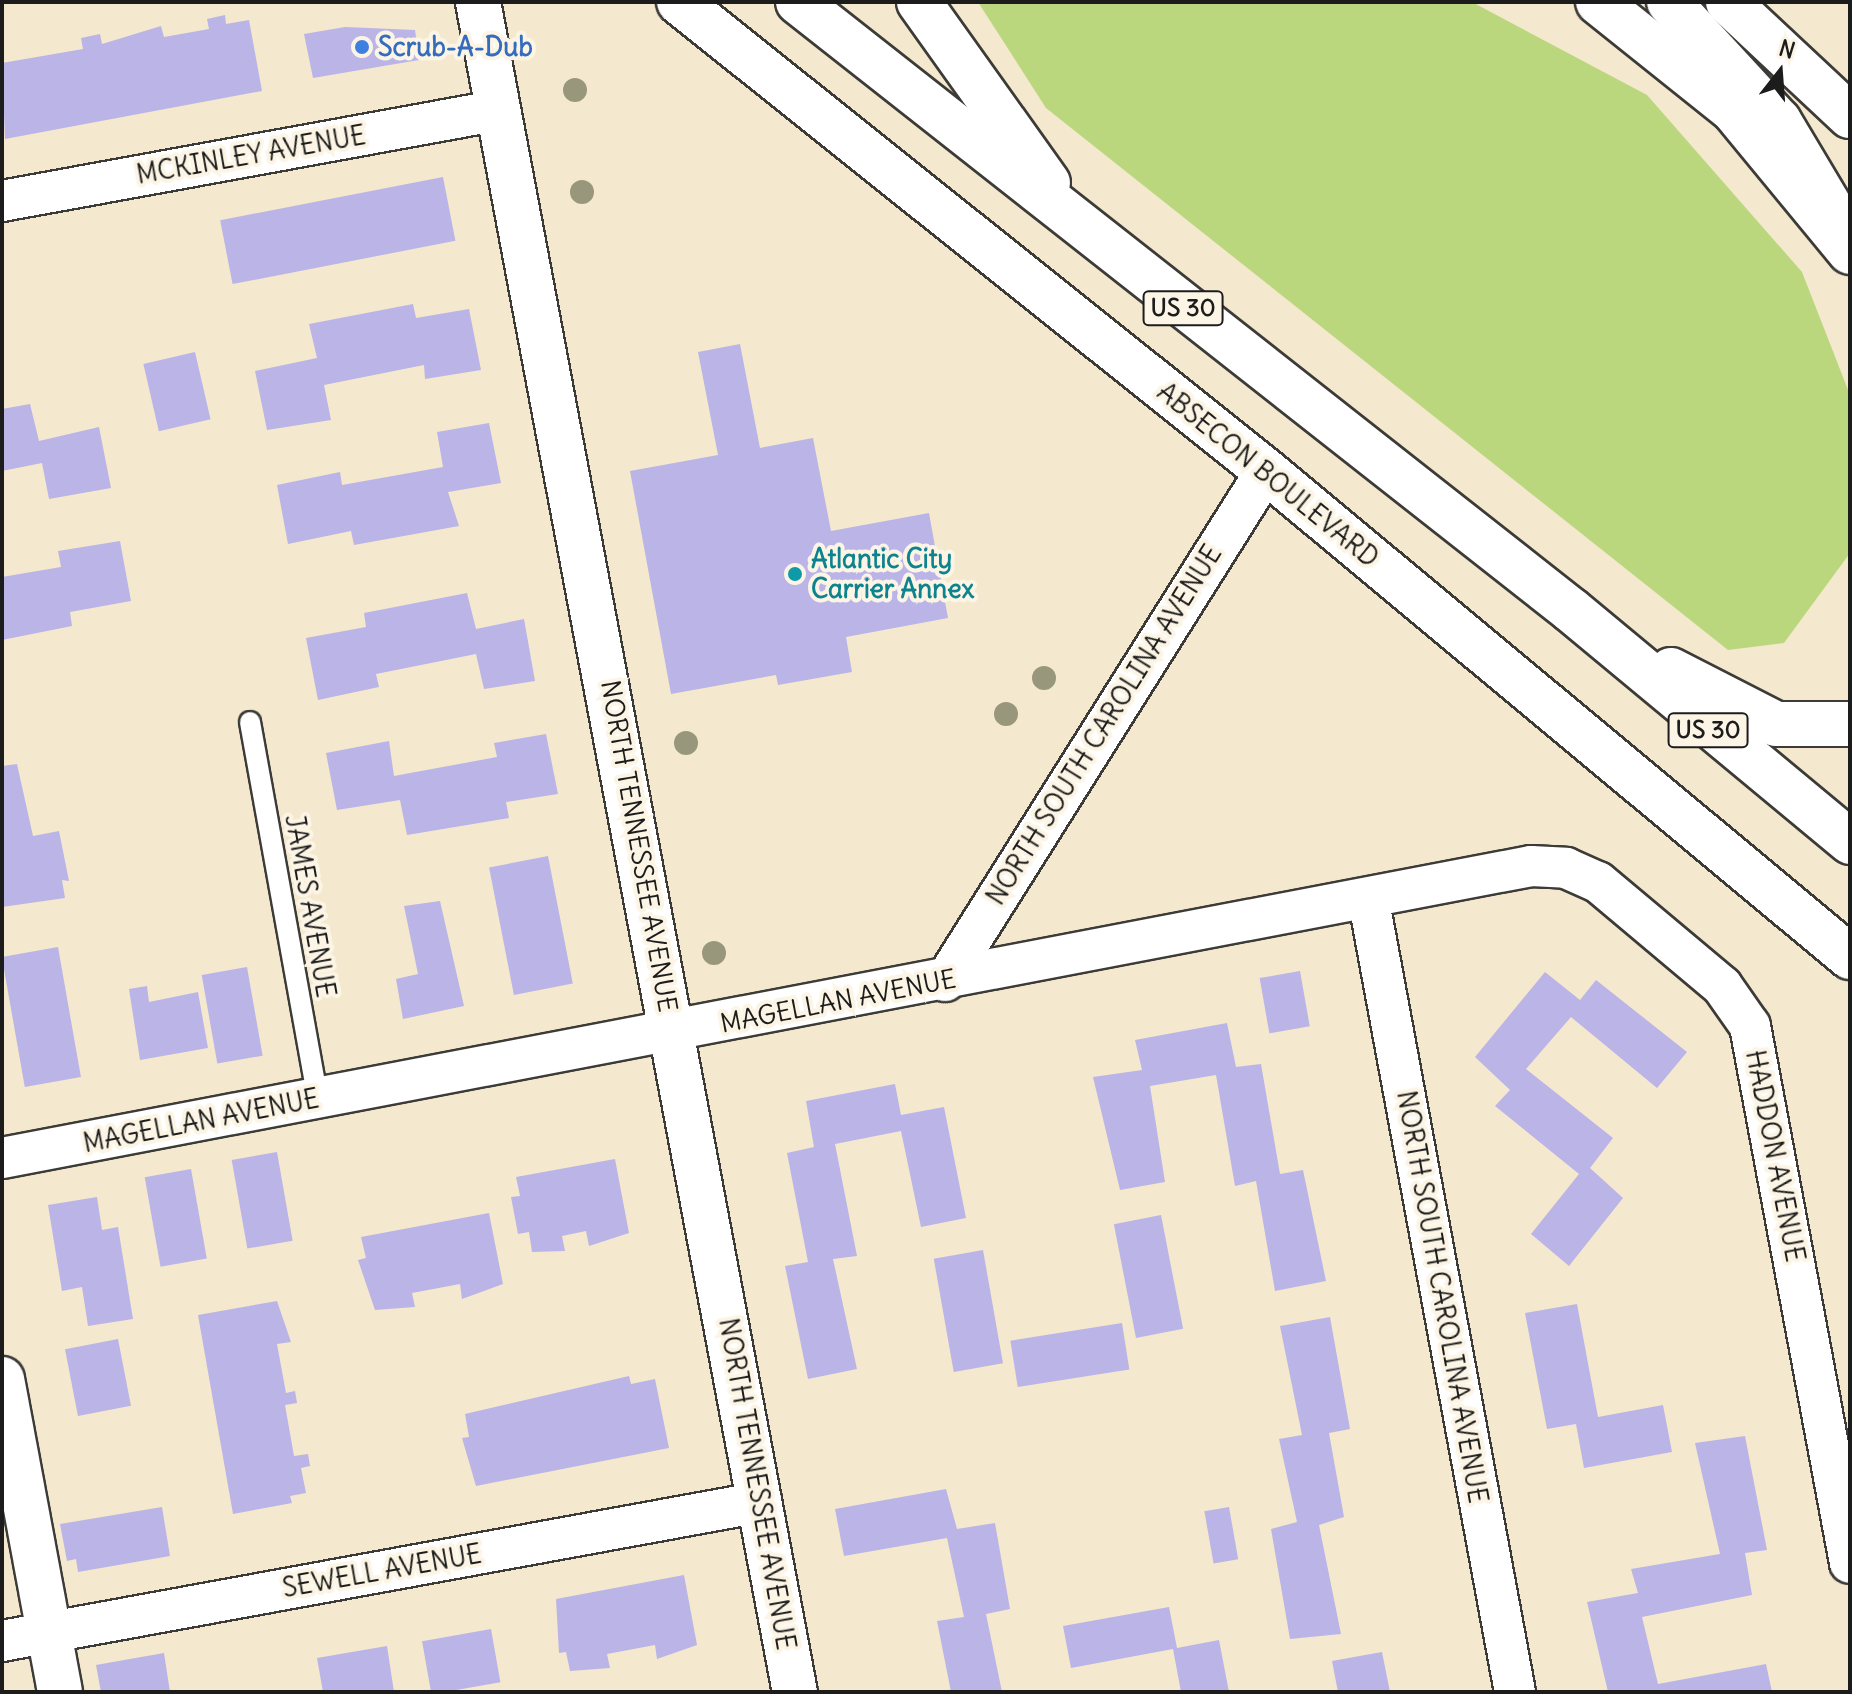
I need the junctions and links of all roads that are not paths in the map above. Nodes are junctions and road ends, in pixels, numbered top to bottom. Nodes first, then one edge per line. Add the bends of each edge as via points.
1 (478, 2) edge
2 (679, 2) edge
3 (798, 2) edge
4 (919, 2) edge
5 (1598, 2) edge
6 (1669, 2) edge
7 (1728, 2) edge
8 (1763, 2) edge
9 (1850, 108) edge
10 (500, 110) junction
11 (1850, 116) edge
12 (2, 201) edge
13 (1077, 224) junction
14 (1850, 241) edge
15 (1850, 252) edge
16 (1266, 471) junction
17 (1571, 610) junction
18 (250, 722) dead end
19 (1850, 724) edge
20 (1850, 842) edge
21 (1531, 866) joint
22 (1369, 902) junction
23 (1850, 957) edge
24 (945, 981) junction
25 (673, 1032) junction
26 (318, 1099) junction
27 (2, 1158) edge
28 (2, 1379) edge
29 (761, 1502) junction
30 (1850, 1563) edge
31 (49, 1632) junction
32 (2, 1641) edge
33 (60, 1692) edge
34 (795, 1692) edge
35 (1515, 1692) edge

1 - 10 main road, NORTH TENNESSEE AVENUE
2 - 16 main road, ABSECON BOULEVARD / US 30
3 - 13 main road, US 30
4 - 13 main road
5 - 15 main road via 1733,110
6 - 14 main road via 1779,121
7 - 11 main road
8 - 9 main road
10 - 12 street, MCKINLEY AVENUE
10 - 25 main road, NORTH TENNESSEE AVENUE
13 - 17 main road, US 30
16 - 23 main road, ABSECON BOULEVARD / US 30
16 - 24 street, NORTH SOUTH CAROLINA AVENUE
17 - 19 main road via 1747,714 1809,729
17 - 20 main road, US 30
18 - 26 lane, JAMES AVENUE
21 - 22 street, MAGELLAN AVENUE
21 - 30 street, HADDON AVENUE via 1566,868 1598,882 1743,1011
22 - 24 street, MAGELLAN AVENUE
22 - 35 street, NORTH SOUTH CAROLINA AVENUE
24 - 25 street, MAGELLAN AVENUE
25 - 26 street, MAGELLAN AVENUE
25 - 29 main road, NORTH TENNESSEE AVENUE
26 - 27 street, MAGELLAN AVENUE
28 - 31 main road
29 - 31 street, SEWELL AVENUE
29 - 34 main road, NORTH TENNESSEE AVENUE
31 - 32 street, SEWELL AVENUE
31 - 33 main road

